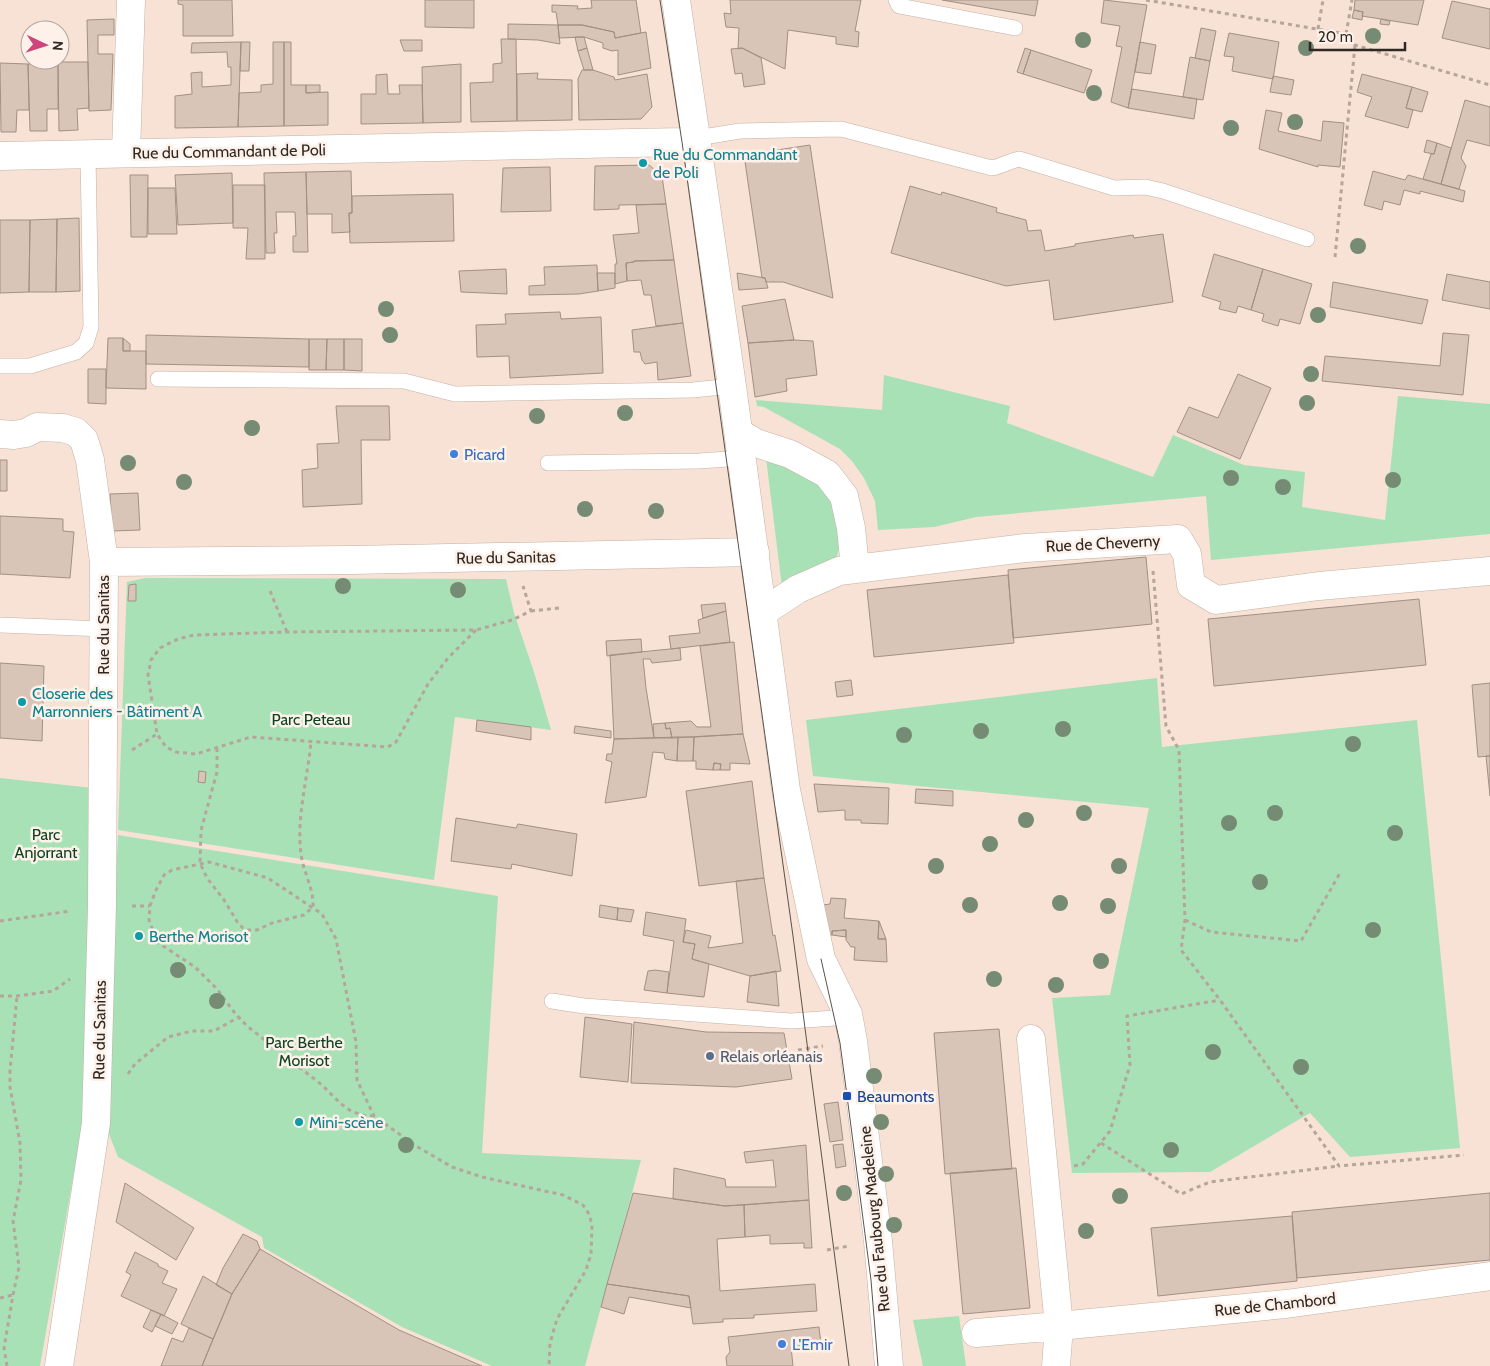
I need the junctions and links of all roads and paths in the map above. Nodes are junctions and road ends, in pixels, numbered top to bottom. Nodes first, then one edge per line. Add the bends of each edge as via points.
1 (131, 0) edge
2 (676, 0) edge
3 (896, 0) edge
4 (1146, 0) edge
5 (1323, 0) edge
6 (1352, 0) edge
7 (1170, 2) edge
8 (1015, 28) dead end
9 (1318, 29) junction
10 (1346, 34) junction
11 (1355, 45) junction
12 (1490, 85) edge
13 (697, 138) junction
14 (126, 153) junction
15 (88, 154) junction
16 (0, 156) edge
17 (1307, 239) dead end
18 (1335, 257) dead end
19 (0, 366) edge
20 (158, 379) dead end
21 (732, 386) junction
22 (0, 434) edge
23 (740, 445) junction
24 (548, 463) dead end
25 (1150, 540) junction
26 (755, 552) junction
27 (513, 557) junction
28 (104, 562) junction
29 (855, 568) junction
30 (1490, 571) edge
31 (559, 608) dead end
32 (531, 611) junction
33 (763, 612) junction
34 (0, 625) edge
35 (104, 629) junction
36 (476, 630) junction
37 (311, 741) junction
38 (217, 748) junction
39 (200, 863) junction
40 (1340, 873) dead end
41 (102, 906) junction
42 (313, 907) junction
43 (1185, 920) junction
44 (0, 921) edge
45 (73, 973) dead end
46 (0, 996) edge
47 (17, 996) junction
48 (1220, 1000) junction
49 (552, 1001) dead end
50 (848, 1014) junction
51 (239, 1017) junction
52 (1031, 1038) dead end
53 (97, 1090) junction
54 (374, 1116) junction
55 (1101, 1143) junction
56 (1464, 1155) dead end
57 (1339, 1166) junction
58 (1044, 1171) junction
59 (1490, 1276) edge
60 (13, 1294) junction
61 (0, 1298) edge
62 (1059, 1326) junction
63 (976, 1333) dead end
64 (0, 1343) edge
65 (4, 1348) junction
66 (6, 1366) edge
67 (59, 1366) edge
68 (549, 1366) edge
69 (889, 1366) edge
70 (1056, 1366) edge

1 - 14 street
2 - 13 street, Rue du Faubourg Madeleine
3 - 8 lane via 899,6
4 - 7 path
5 - 9 path
6 - 10 path
7 - 9 path
9 - 10 path
10 - 11 path
11 - 12 path
11 - 18 path
13 - 14 street, Rue du Commandant de Poli via 682,142
13 - 17 lane via 740,131 841,129 992,168 1019,159 1114,188 1145,187 1163,191
13 - 21 street, Rue du Faubourg Madeleine
14 - 15 street, Rue du Commandant de Poli
15 - 16 street, Rue du Commandant de Poli
15 - 19 lane via 90,327 86,342 76,352 57,360 30,366
20 - 21 lane via 404,381 455,394 693,390
21 - 23 street, Rue du Faubourg Madeleine
22 - 28 street via 20,434 37,427 63,428 76,432 84,440 90,460
23 - 24 lane via 699,461
23 - 26 street, Rue du Faubourg Madeleine
23 - 29 street via 756,444 790,454 827,474 844,496
25 - 29 street, Rue de Cheverny via 1025,548
25 - 30 street, Rue de Cheverny via 1178,539 1187,554 1191,585 1216,600 1319,586
25 - 43 path via 1166,726 1179,750
26 - 27 street, Rue du Sanitas
26 - 33 street, Rue du Faubourg Madeleine
27 - 28 street, Rue du Sanitas
27 - 32 path
28 - 35 street, Rue du Sanitas
29 - 33 street, Rue de Cheverny via 839,571 798,589
31 - 32 path
32 - 36 path
33 - 50 street, Rue du Faubourg Madeleine via 786,790 821,959
34 - 35 lane
35 - 41 street, Rue du Sanitas
36 - 37 path via 428,684 396,742 388,747
36 - 38 path via 194,635 178,639 160,648 151,660 148,675 157,734 166,747 176,752 196,754
37 - 38 path via 250,737
37 - 42 path via 300,835
38 - 39 path via 217,772 201,830
39 - 42 path via 209,862 268,878
39 - 42 path via 206,878 233,917 248,930 304,915
39 - 51 path via 164,875 153,898 149,920 157,942 195,967
40 - 43 path via 1301,941 1211,932
41 - 44 path
41 - 53 street, Rue du Sanitas
42 - 54 path via 322,914 336,939 356,1042 357,1080
43 - 48 path via 1181,950
45 - 47 path via 72,978 53,991
46 - 47 path
47 - 60 path via 10,1087 20,1143 21,1180 13,1221 20,1267
48 - 55 path via 1127,1016 1130,1065 1110,1131
48 - 57 path
49 - 50 lane via 791,1021
50 - 69 street, Rue du Faubourg Madeleine via 878,1241
51 - 53 path via 214,1031 192,1031 168,1037 135,1064 117,1088
51 - 54 path via 341,1104 351,1111
52 - 58 street
53 - 67 street, Rue du Sanitas via 96,1123
54 - 68 path via 452,1167 563,1195 583,1205 592,1225 590,1254 586,1270 557,1319 550,1343
55 - 57 path via 1182,1194 1210,1182
55 - 58 path via 1083,1164
56 - 57 path
58 - 62 street
59 - 62 street, Rue de Chambord via 1286,1304
60 - 61 path
60 - 65 path
62 - 63 street, Rue de Chambord
62 - 70 street
64 - 65 path
65 - 66 path

